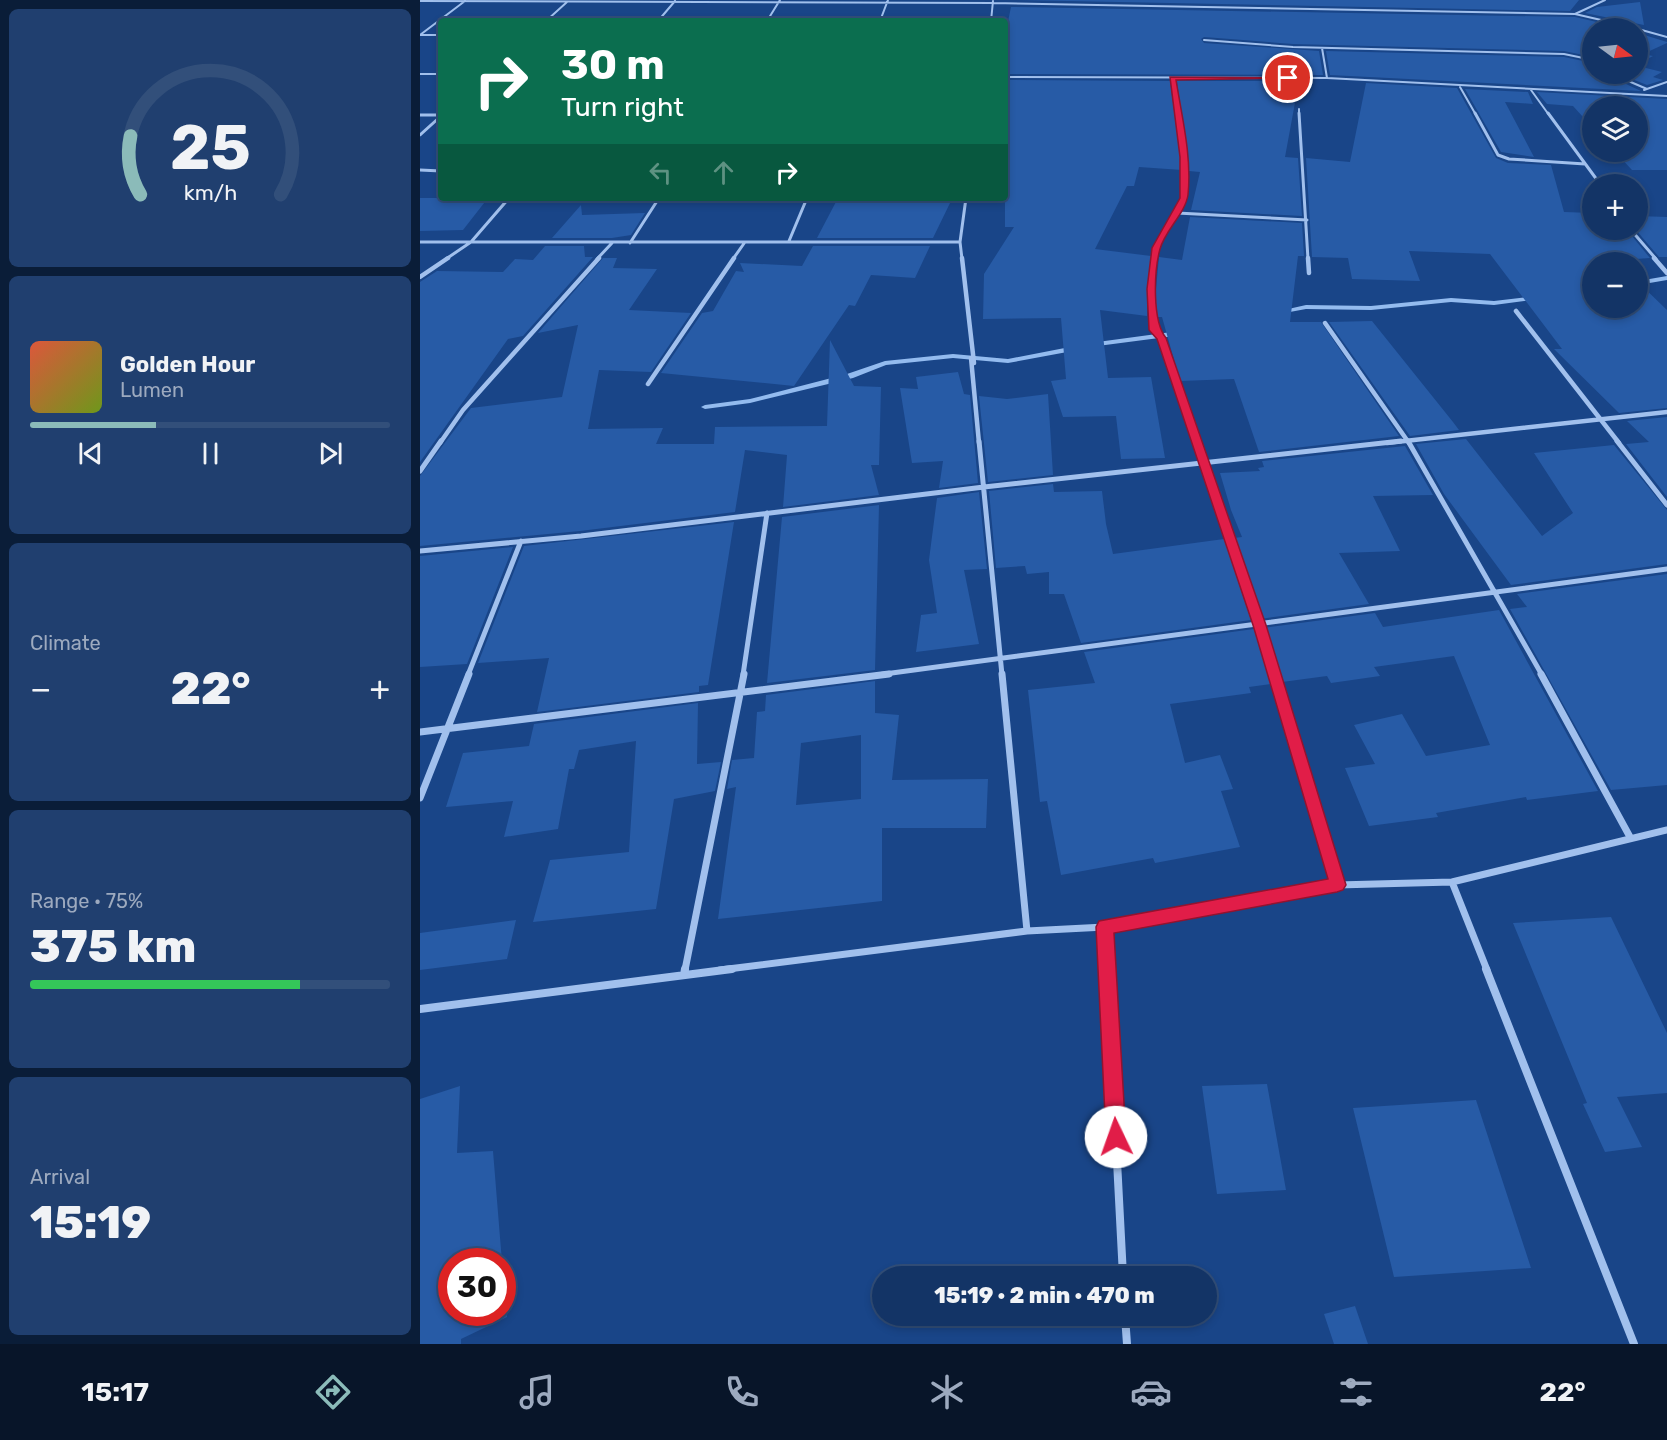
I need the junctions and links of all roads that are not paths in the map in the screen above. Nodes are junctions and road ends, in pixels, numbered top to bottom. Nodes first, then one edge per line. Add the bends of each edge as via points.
1 (1605, 0) edge
2 (420, 1) edge
3 (465, 1) edge
4 (568, 1) edge
5 (675, 1) edge
6 (779, 1) edge
7 (888, 1) edge
8 (993, 2) edge
9 (1575, 14) junction
10 (442, 18) edge
11 (549, 18) edge
12 (661, 18) edge
13 (769, 18) edge
14 (881, 18) edge
15 (991, 18) edge
16 (1592, 18) edge
17 (438, 21) edge
18 (1648, 32) edge
19 (420, 35) edge
20 (420, 35) edge
21 (438, 35) edge
22 (1667, 37) edge
23 (1204, 40) dead end
24 (1322, 48) junction
25 (1582, 56) edge
26 (420, 74) edge
27 (438, 74) edge
28 (1008, 77) edge
29 (1173, 78) junction
30 (1327, 78) junction
31 (1667, 82) edge
32 (1637, 84) edge
33 (1460, 87) junction
34 (1647, 88) junction
35 (1532, 90) junction
36 (1632, 94) junction
37 (1667, 96) edge
38 (1299, 109) dead end
39 (420, 115) edge
40 (438, 116) edge
41 (438, 119) edge
42 (420, 135) edge
43 (1585, 164) junction
44 (420, 170) edge
45 (438, 171) edge
46 (1592, 174) edge
47 (506, 201) edge
48 (658, 201) edge
49 (806, 201) edge
50 (966, 201) edge
51 (1177, 213) junction
52 (1307, 220) junction
53 (1639, 240) edge
54 (789, 241) junction
55 (420, 242) edge
56 (471, 242) junction
57 (745, 242) junction
58 (960, 242) junction
59 (612, 243) junction
60 (630, 243) junction
61 (1309, 273) dead end
62 (1667, 273) edge
63 (420, 277) edge
64 (1516, 311) dead end
65 (1325, 323) dead end
66 (648, 384) dead end
67 (1667, 412) edge
68 (1601, 420) junction
69 (1408, 441) junction
70 (1202, 463) junction
71 (420, 471) edge
72 (984, 487) junction
73 (1667, 505) edge
74 (767, 513) junction
75 (521, 541) junction
76 (420, 551) edge
77 (1667, 569) edge
78 (1496, 592) junction
79 (1259, 625) junction
80 (1000, 660) junction
81 (741, 692) junction
82 (448, 728) junction
83 (420, 732) edge
84 (420, 798) edge
85 (1667, 830) edge
86 (1630, 837) junction
87 (1452, 882) junction
88 (1337, 885) junction
89 (1105, 927) junction
90 (1026, 931) junction
91 (684, 975) junction
92 (420, 1009) edge
93 (1122, 1266) edge
94 (1126, 1326) edge
95 (1127, 1344) edge
96 (1634, 1344) edge

1 - 9 street
2 - 3 street
3 - 4 street
3 - 10 street
4 - 5 street
4 - 11 street
5 - 6 street
5 - 12 street
6 - 7 street
6 - 13 street
7 - 8 street
7 - 14 street
8 - 9 street
8 - 15 street
9 - 16 street
17 - 20 street
18 - 22 street
19 - 21 street
23 - 24 street
24 - 25 street
24 - 30 street
26 - 27 street
28 - 29 street
29 - 30 street
29 - 51 street via 1184,157 1184,198
30 - 33 street
31 - 34 street
32 - 34 street
33 - 35 street
33 - 43 street via 1498,155
34 - 36 street
35 - 36 street
35 - 43 street
36 - 37 street
38 - 52 street
39 - 40 street
41 - 42 street
43 - 46 street
44 - 45 street
47 - 56 street
48 - 60 street
49 - 54 street
50 - 58 street
51 - 52 street
51 - 70 street via 1156,248 1151,289 1154,330 1161,338
52 - 61 street
53 - 62 street
54 - 57 street
54 - 58 street
55 - 56 street
56 - 59 street
56 - 63 street
57 - 60 street
57 - 66 street
58 - 72 street
59 - 60 street
59 - 71 street via 463,410
64 - 68 street
65 - 69 street
67 - 68 street
68 - 69 street
68 - 73 street
69 - 70 street
69 - 78 street
70 - 72 street
70 - 79 street
72 - 74 street
72 - 80 street
74 - 75 street
74 - 81 street
75 - 76 street
75 - 82 street
77 - 78 street
78 - 79 street
78 - 86 street
79 - 80 street
79 - 88 street
80 - 81 street
80 - 90 street
81 - 82 street
81 - 91 street
82 - 83 street
82 - 84 street
85 - 86 street
86 - 87 street
87 - 88 street
87 - 96 street
88 - 89 street
89 - 90 street
89 - 93 street
90 - 91 street
91 - 92 street
94 - 95 street

